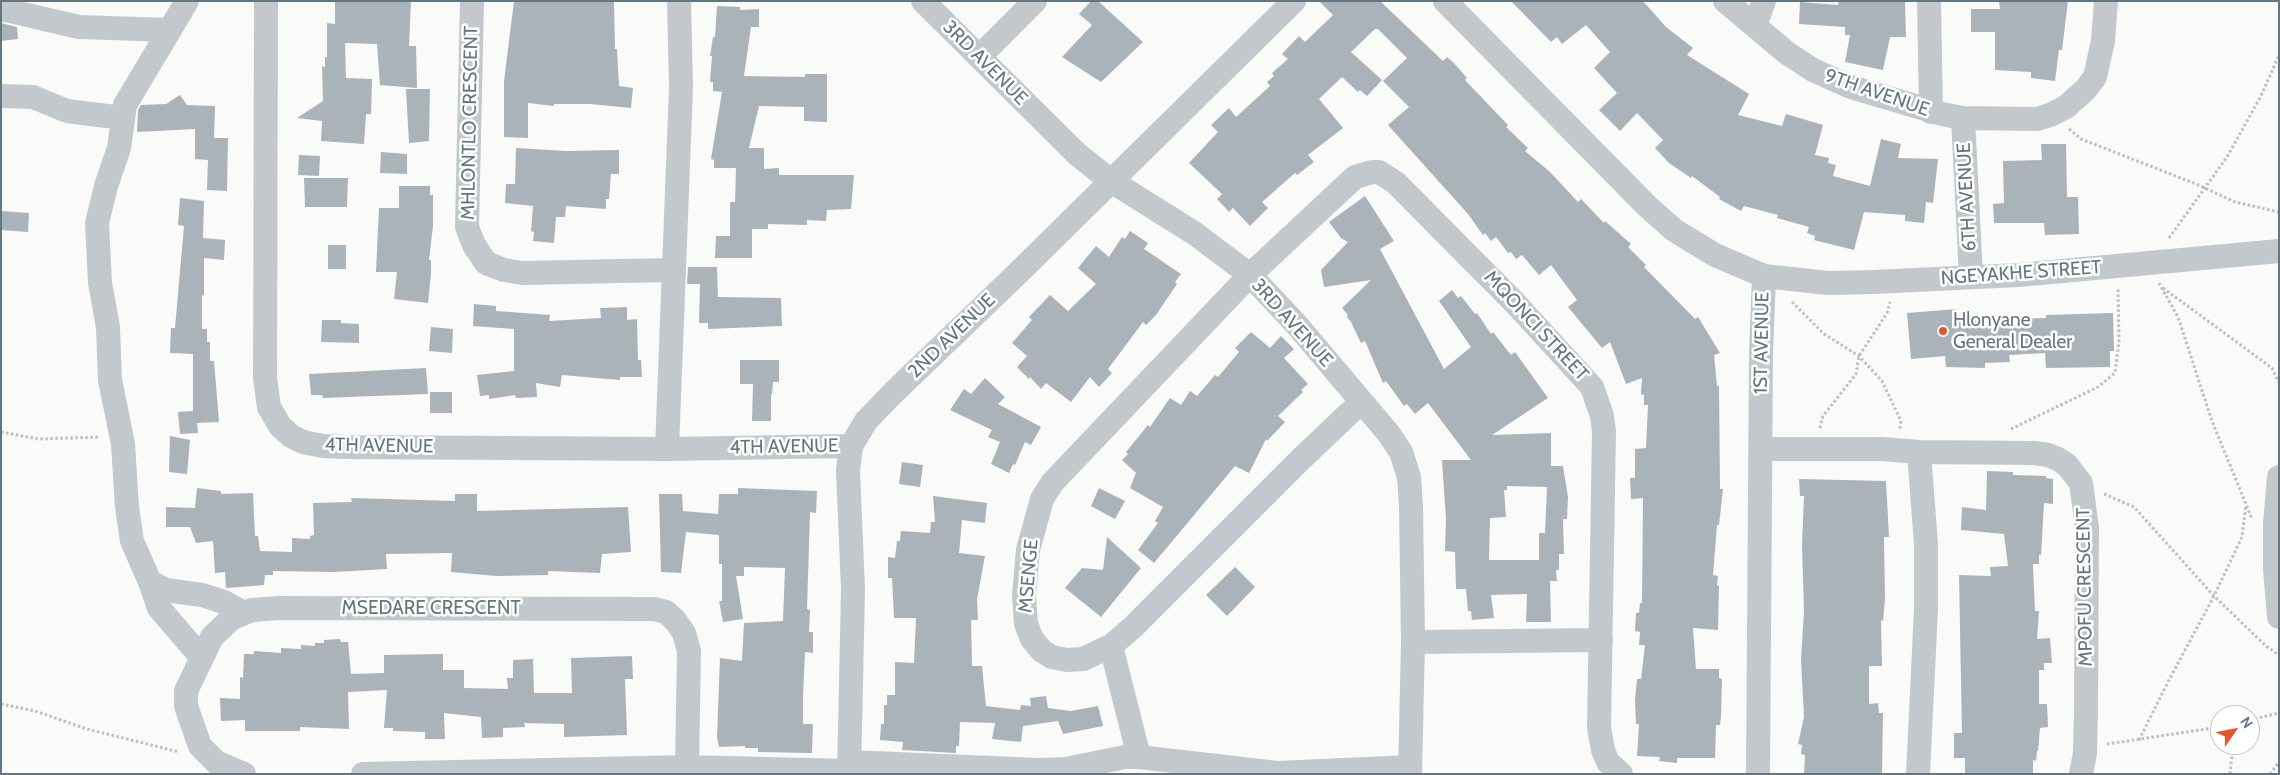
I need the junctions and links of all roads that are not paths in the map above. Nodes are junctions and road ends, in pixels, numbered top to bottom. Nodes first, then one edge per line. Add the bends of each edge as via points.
1 (187, 1) edge
2 (266, 1) edge
3 (472, 1) edge
4 (679, 1) edge
5 (923, 1) edge
6 (1034, 1) edge
7 (1294, 1) edge
8 (1445, 1) edge
9 (1725, 1) edge
10 (1764, 1) edge
11 (1929, 1) edge
12 (2106, 1) edge
13 (1, 9) edge
14 (1755, 26) junction
15 (170, 30) junction
16 (979, 58) junction
17 (1, 96) edge
18 (1931, 112) junction
19 (123, 118) junction
20 (1963, 118) junction
21 (1111, 182) junction
22 (2279, 251) edge
23 (672, 270) junction
24 (1250, 275) junction
25 (1764, 276) junction
26 (1971, 277) junction
27 (1361, 402) junction
28 (851, 446) junction
29 (666, 449) junction
30 (1762, 449) junction
31 (1908, 451) junction
32 (2279, 477) edge
33 (2277, 569) edge
34 (150, 582) junction
35 (244, 613) junction
36 (2279, 617) edge
37 (1601, 640) junction
38 (1413, 642) junction
39 (1111, 646) junction
40 (201, 657) junction
41 (1139, 757) junction
42 (687, 767) junction
43 (2082, 768) edge
44 (849, 769) edge
45 (1410, 771) edge
46 (244, 774) edge
47 (363, 774) edge
48 (1621, 774) edge
49 (1758, 774) edge
50 (1918, 774) edge

1 - 15 street
2 - 29 street, 4TH AVENUE via 265,378 269,407 280,426 303,442 323,446
3 - 23 street, MHLONTLO CRESCENT via 467,227 486,263 522,273
4 - 23 street via 681,88
5 - 16 street, 3RD AVENUE
6 - 16 street
7 - 21 street, 2ND AVENUE
8 - 25 street, 1ST AVENUE via 1674,230 1714,255
9 - 14 street, 9TH AVENUE
10 - 14 street
11 - 18 street
12 - 20 street, 9TH AVENUE via 2103,41 2095,76 2076,99 2050,115 2037,118
13 - 15 street via 79,27
14 - 18 street, 9TH AVENUE via 1787,54 1813,70 1851,88
15 - 19 street via 125,105
16 - 21 street, 3RD AVENUE via 1077,154
17 - 19 street via 33,97 67,111
18 - 20 street, 9TH AVENUE
19 - 34 street via 119,148 98,223 100,283 108,327 110,380 123,444 132,541
20 - 26 street, 6TH AVENUE
21 - 24 street, 3RD AVENUE via 1194,233
21 - 28 street, 2ND AVENUE via 894,392 866,421
22 - 26 street, NGEYAKHE STREET
23 - 29 street
24 - 27 street, 3RD AVENUE
24 - 37 street, MQONCI STREET via 1354,177 1379,172 1396,183 1516,303 1592,386 1602,416
24 - 39 street, MSENGE via 1070,462 1042,499 1028,550 1024,596 1026,624 1032,640 1047,654 1067,660 1083,658
25 - 26 street, NGEYAKHE STREET via 1828,283
25 - 30 street, 1ST AVENUE
27 - 38 street, 3RD AVENUE via 1401,452 1409,477
27 - 39 street, MSENGE
28 - 29 street, 4TH AVENUE
28 - 44 street, 2ND AVENUE via 848,471 853,590
30 - 31 street, MPOFU CRESCENT
30 - 49 street, 1ST AVENUE
31 - 43 street, MPOFU CRESCENT via 2048,455 2067,465 2081,483 2087,528
31 - 50 street via 1926,544
32 - 33 street via 2275,524
33 - 36 street
34 - 35 street via 166,590 224,602
34 - 40 street via 159,608
35 - 40 street, MSEDARE CRESCENT via 232,618 212,638
35 - 42 street, MSEDARE CRESCENT via 279,608 654,609 666,612 684,634 689,652
37 - 38 street
37 - 48 street, MQONCI STREET via 1599,728 1608,762
38 - 45 street, 3RD AVENUE
39 - 41 street
40 - 46 street, MSEDARE CRESCENT via 186,691 186,706 200,746 216,762
41 - 44 street via 1066,769
41 - 45 street via 1277,773
42 - 44 street
42 - 47 street

